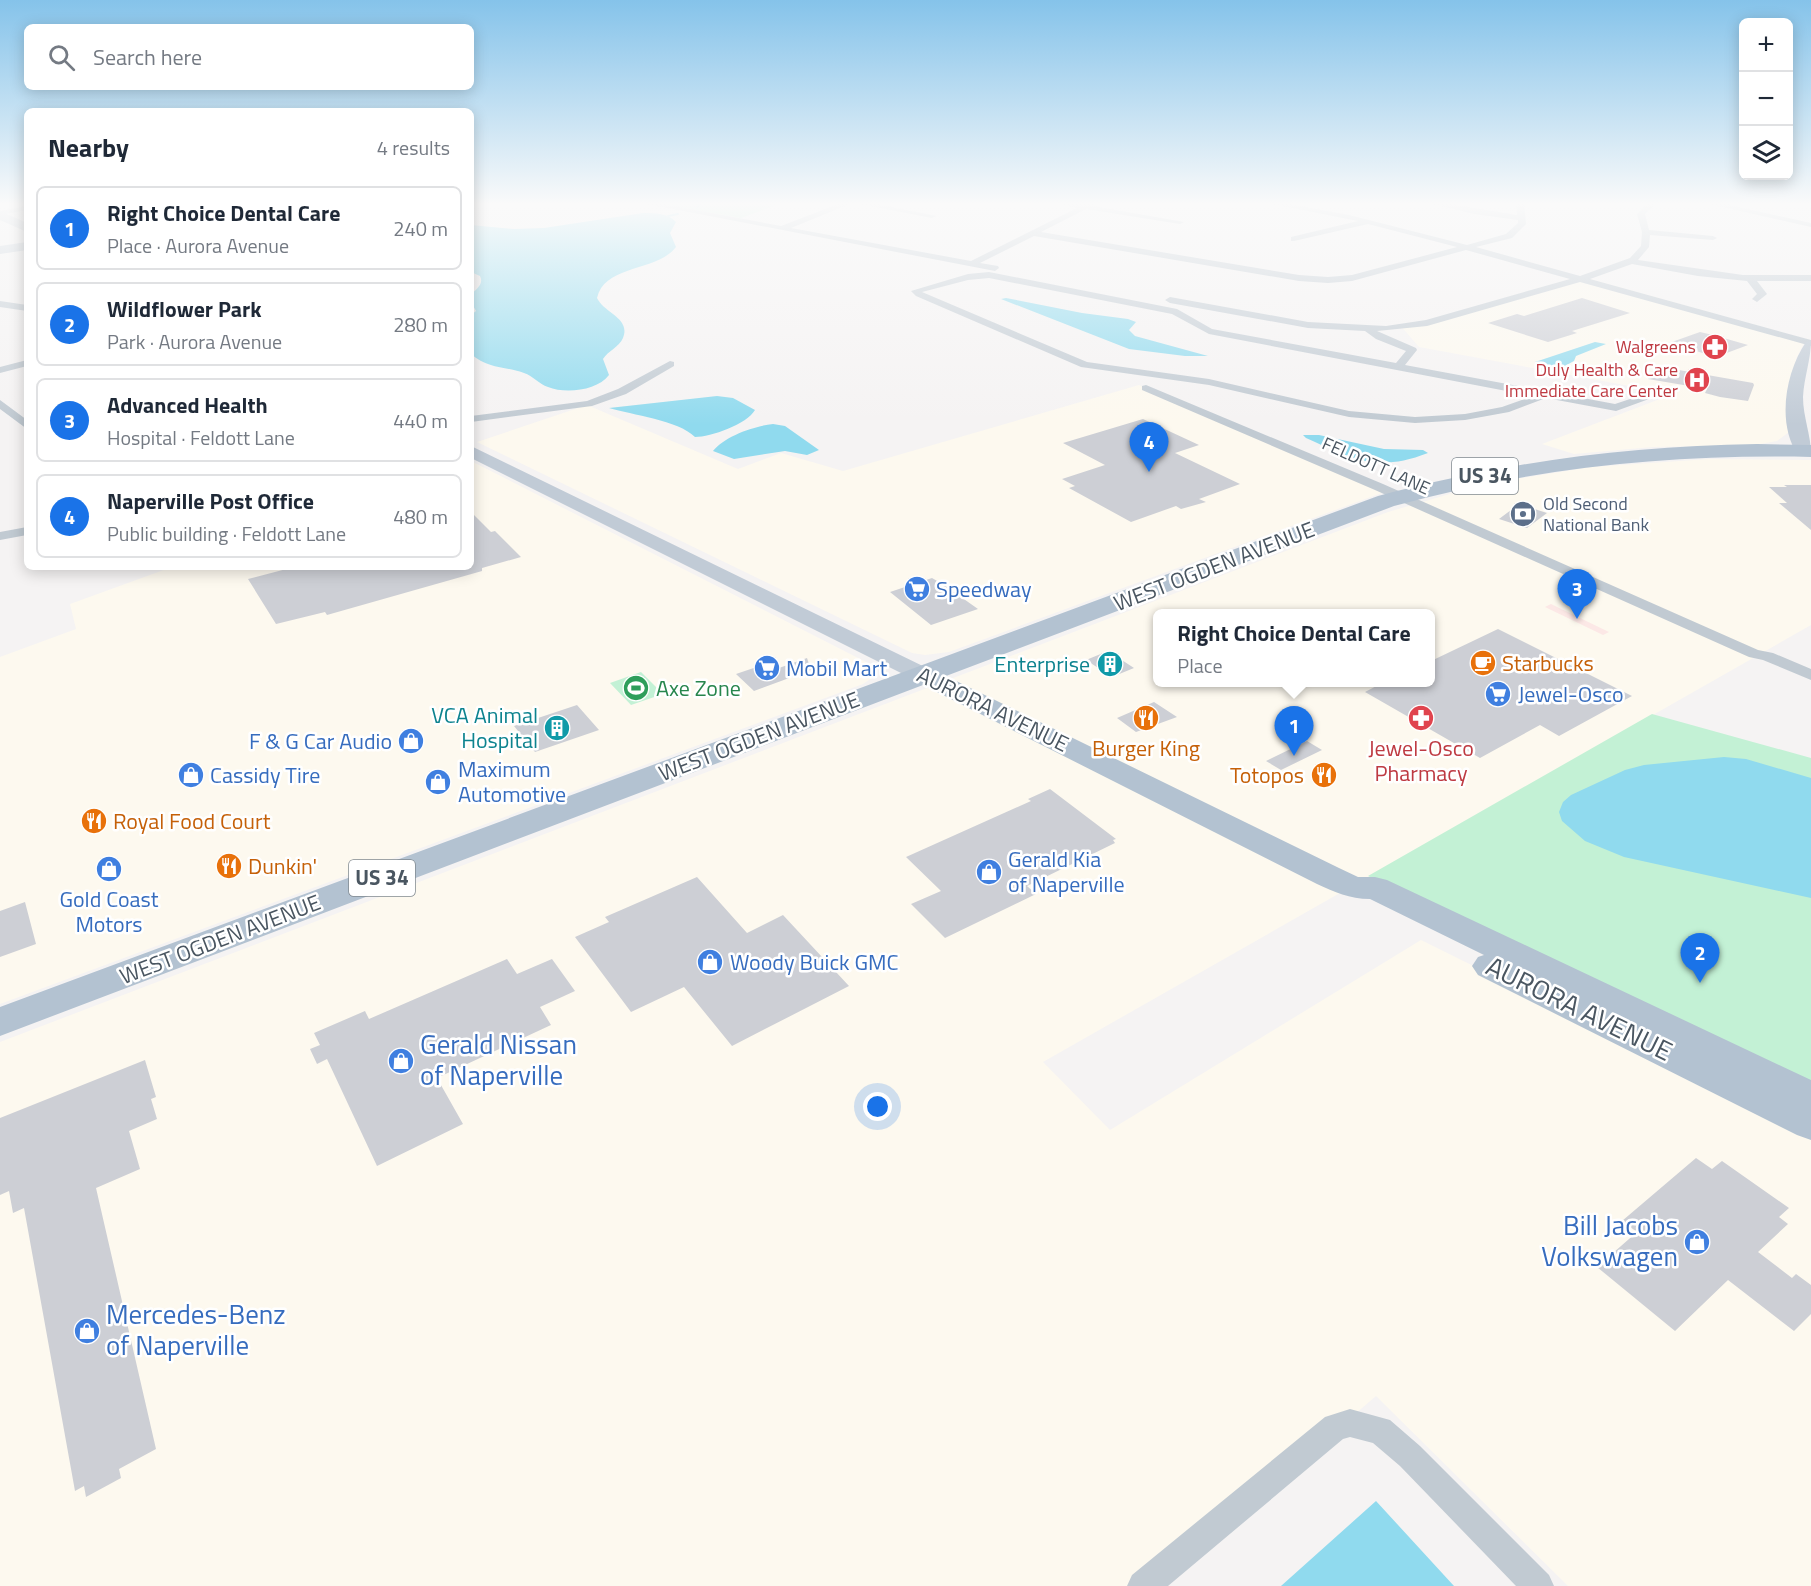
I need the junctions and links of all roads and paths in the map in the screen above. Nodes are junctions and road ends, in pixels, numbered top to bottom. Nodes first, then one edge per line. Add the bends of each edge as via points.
1 (968, 277) edge
2 (999, 277) edge
3 (1042, 277) edge
4 (1293, 277) edge
5 (1355, 277) edge
6 (1576, 277) edge
7 (1583, 277) edge
8 (1731, 277) edge
9 (1580, 278) junction
10 (1811, 278) edge
11 (1750, 279) junction
12 (1757, 299) dead end
13 (0, 304) edge
14 (24, 308) edge
15 (1369, 329) junction
16 (1811, 344) edge
17 (24, 364) edge
18 (670, 364) dead end
19 (1399, 366) junction
20 (0, 370) edge
21 (1146, 387) dead end
22 (1547, 394) junction
23 (1645, 397) dead end
24 (0, 403) edge
25 (474, 419) edge
26 (24, 423) edge
27 (1808, 451) edge
28 (474, 452) edge
29 (1400, 497) junction
30 (24, 532) edge
31 (0, 536) edge
32 (1754, 654) junction
33 (923, 675) junction
34 (1811, 675) edge
35 (1811, 683) edge
36 (1354, 888) junction
37 (0, 1022) edge
38 (1811, 1097) edge
39 (1811, 1124) edge
40 (1143, 1586) edge
41 (1538, 1586) edge

1 - 22 street via 916,291 1077,362 1209,382 1338,412 1415,420 1483,415
2 - 19 street via 1174,311 1218,333
3 - 15 street via 1292,323
4 - 5 street
6 - 9 street
7 - 9 street
8 - 11 street
9 - 15 street via 1427,323
9 - 16 street
10 - 11 street
11 - 12 street via 1762,294
13 - 14 street
15 - 19 street via 1376,336 1412,350
16 - 27 main road via 1796,380 1797,436
17 - 20 street
18 - 25 street via 633,387 597,401
19 - 22 street
21 - 29 street, FELDOTT LANE
22 - 23 street via 1616,408
24 - 26 street
27 - 29 main road, WEST OGDEN AVENUE / US 34 via 1679,452 1583,460 1469,479
28 - 33 main road, AURORA AVENUE
29 - 32 street, FELDOTT LANE
29 - 33 main road, WEST OGDEN AVENUE / US 34
30 - 31 street
32 - 34 street, FELDOTT LANE
32 - 35 street, FELDOTT LANE via 1760,661
33 - 36 main road, AURORA AVENUE
33 - 37 main road, WEST OGDEN AVENUE / US 34
36 - 38 main road, AURORA AVENUE via 1375,888
36 - 39 main road, AURORA AVENUE via 1365,905
40 - 41 street via 1335,1427 1350,1423 1380,1430 1410,1456

